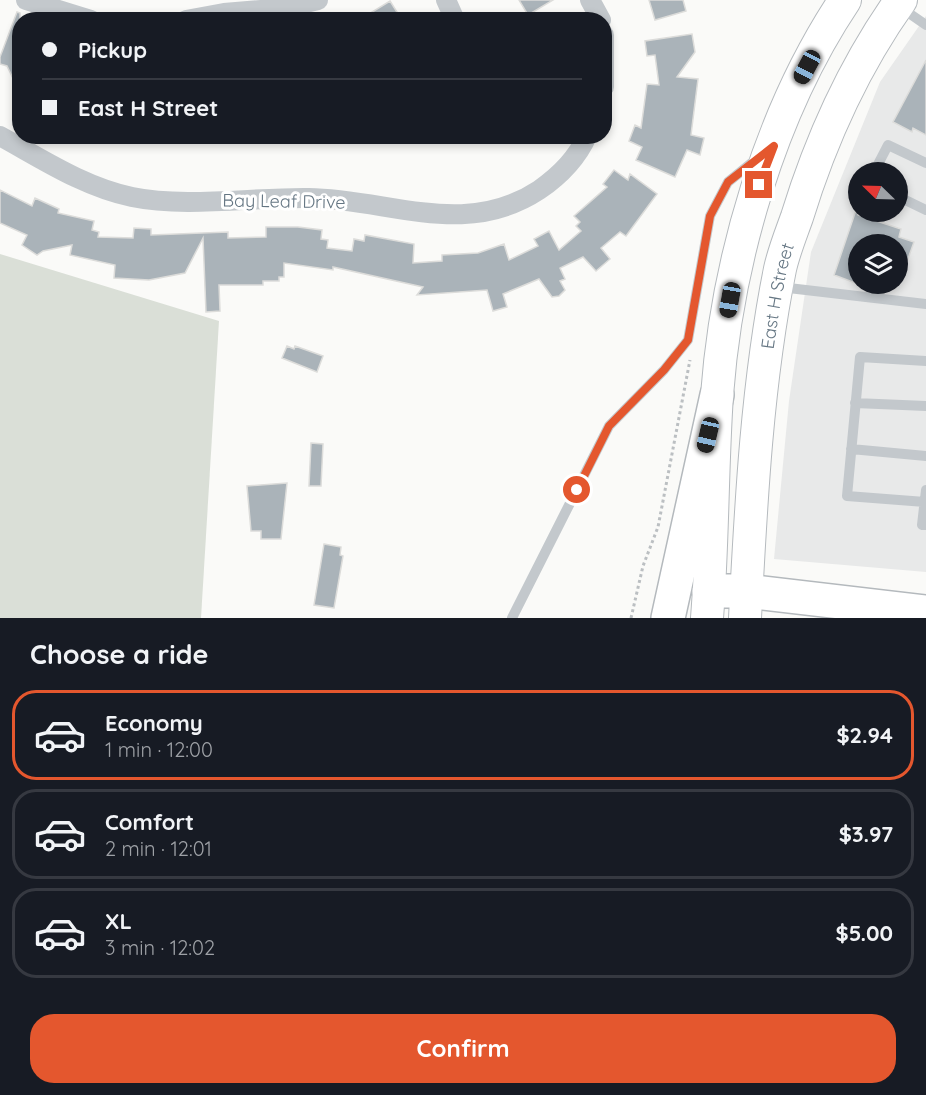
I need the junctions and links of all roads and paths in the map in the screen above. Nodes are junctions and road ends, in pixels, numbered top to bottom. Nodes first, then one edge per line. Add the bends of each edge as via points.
1 (26, 0) edge
2 (318, 0) edge
3 (845, 0) edge
4 (899, 2) edge
5 (65, 12) edge
6 (236, 12) edge
7 (926, 25) edge
8 (14, 144) edge
9 (581, 144) edge
10 (774, 146) junction
11 (879, 162) edge
12 (926, 163) edge
13 (908, 201) edge
14 (926, 210) edge
15 (778, 287) junction
16 (926, 304) edge
17 (926, 361) edge
18 (717, 395) junction
19 (855, 403) junction
20 (926, 406) edge
21 (851, 449) junction
22 (926, 456) edge
23 (925, 496) edge
24 (926, 525) edge
25 (708, 604) edge
26 (745, 604) edge
27 (926, 612) edge
28 (512, 618) edge
29 (668, 618) edge

1 - 5 street
2 - 6 street via 285,8
3 - 10 main road via 798,85
4 - 7 lane
4 - 15 main road, East H Street via 851,80 813,163
8 - 9 street, Bay Leaf Drive via 62,171 131,197 176,201 322,198 452,216 478,215 532,195 562,171
10 - 18 main road via 736,264
10 - 28 lane via 728,182 710,216 688,340 609,426
11 - 12 lane via 888,145
13 - 14 lane
15 - 16 lane
15 - 26 main road, East H Street via 763,381
17 - 19 lane via 860,357
18 - 25 main road
18 - 29 highway
19 - 20 lane
19 - 21 lane
21 - 22 lane
21 - 23 lane via 847,496
23 - 24 lane via 922,525
25 - 26 highway
26 - 27 highway

